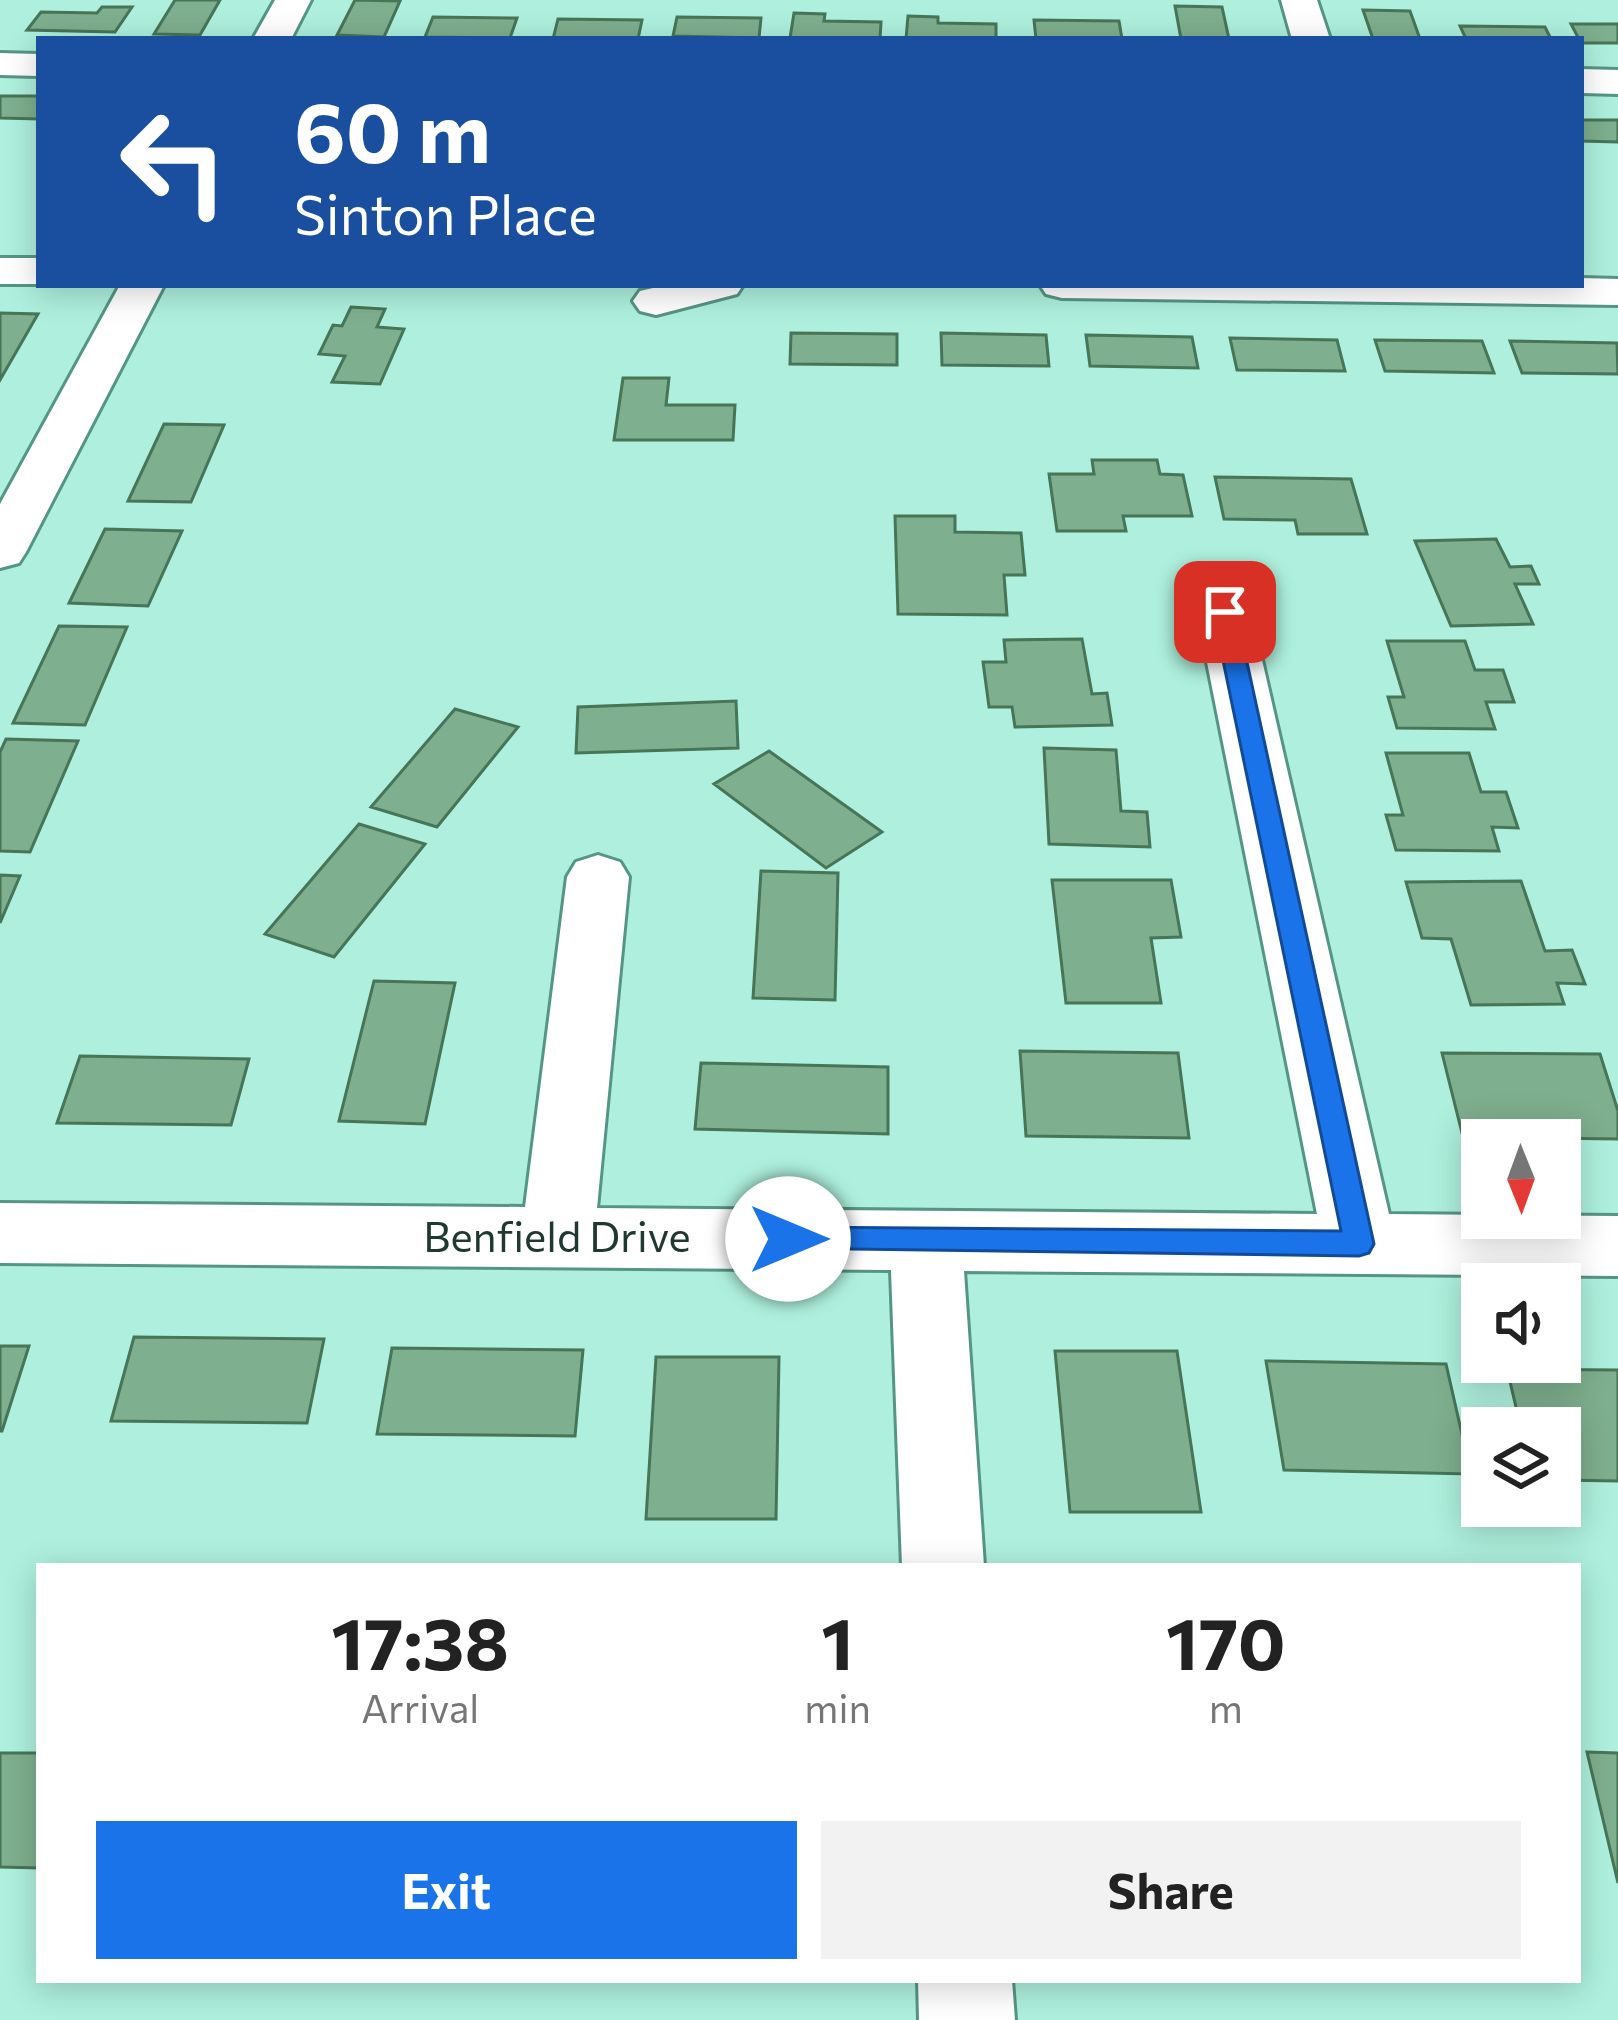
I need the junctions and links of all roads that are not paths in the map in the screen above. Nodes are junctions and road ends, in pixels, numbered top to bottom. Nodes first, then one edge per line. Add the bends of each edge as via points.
1 (293, 0) edge
2 (1299, 0) edge
3 (274, 36) edge
4 (1310, 36) edge
5 (0, 64) edge
6 (36, 65) edge
7 (1584, 81) edge
8 (1618, 82) edge
9 (0, 271) edge
10 (36, 272) edge
11 (140, 288) edge
12 (709, 288) edge
13 (1432, 288) edge
14 (1618, 292) edge
15 (656, 301) dead end
16 (0, 552) edge
17 (1225, 612) dead end
18 (598, 877) dead end
19 (0, 1233) edge
20 (558, 1238) junction
21 (926, 1240) junction
22 (1359, 1244) junction
23 (1618, 1246) edge
24 (943, 1563) edge
25 (964, 1983) edge
26 (967, 2020) edge

1 - 3 street
2 - 4 street
5 - 6 street
7 - 8 street
9 - 10 street
11 - 16 street
12 - 15 street
13 - 14 street
17 - 22 street
18 - 20 street
19 - 20 street, Benfield Drive
20 - 21 street, Benfield Drive
21 - 22 street, Benfield Drive
21 - 24 street
22 - 23 street, Benfield Drive
25 - 26 street

